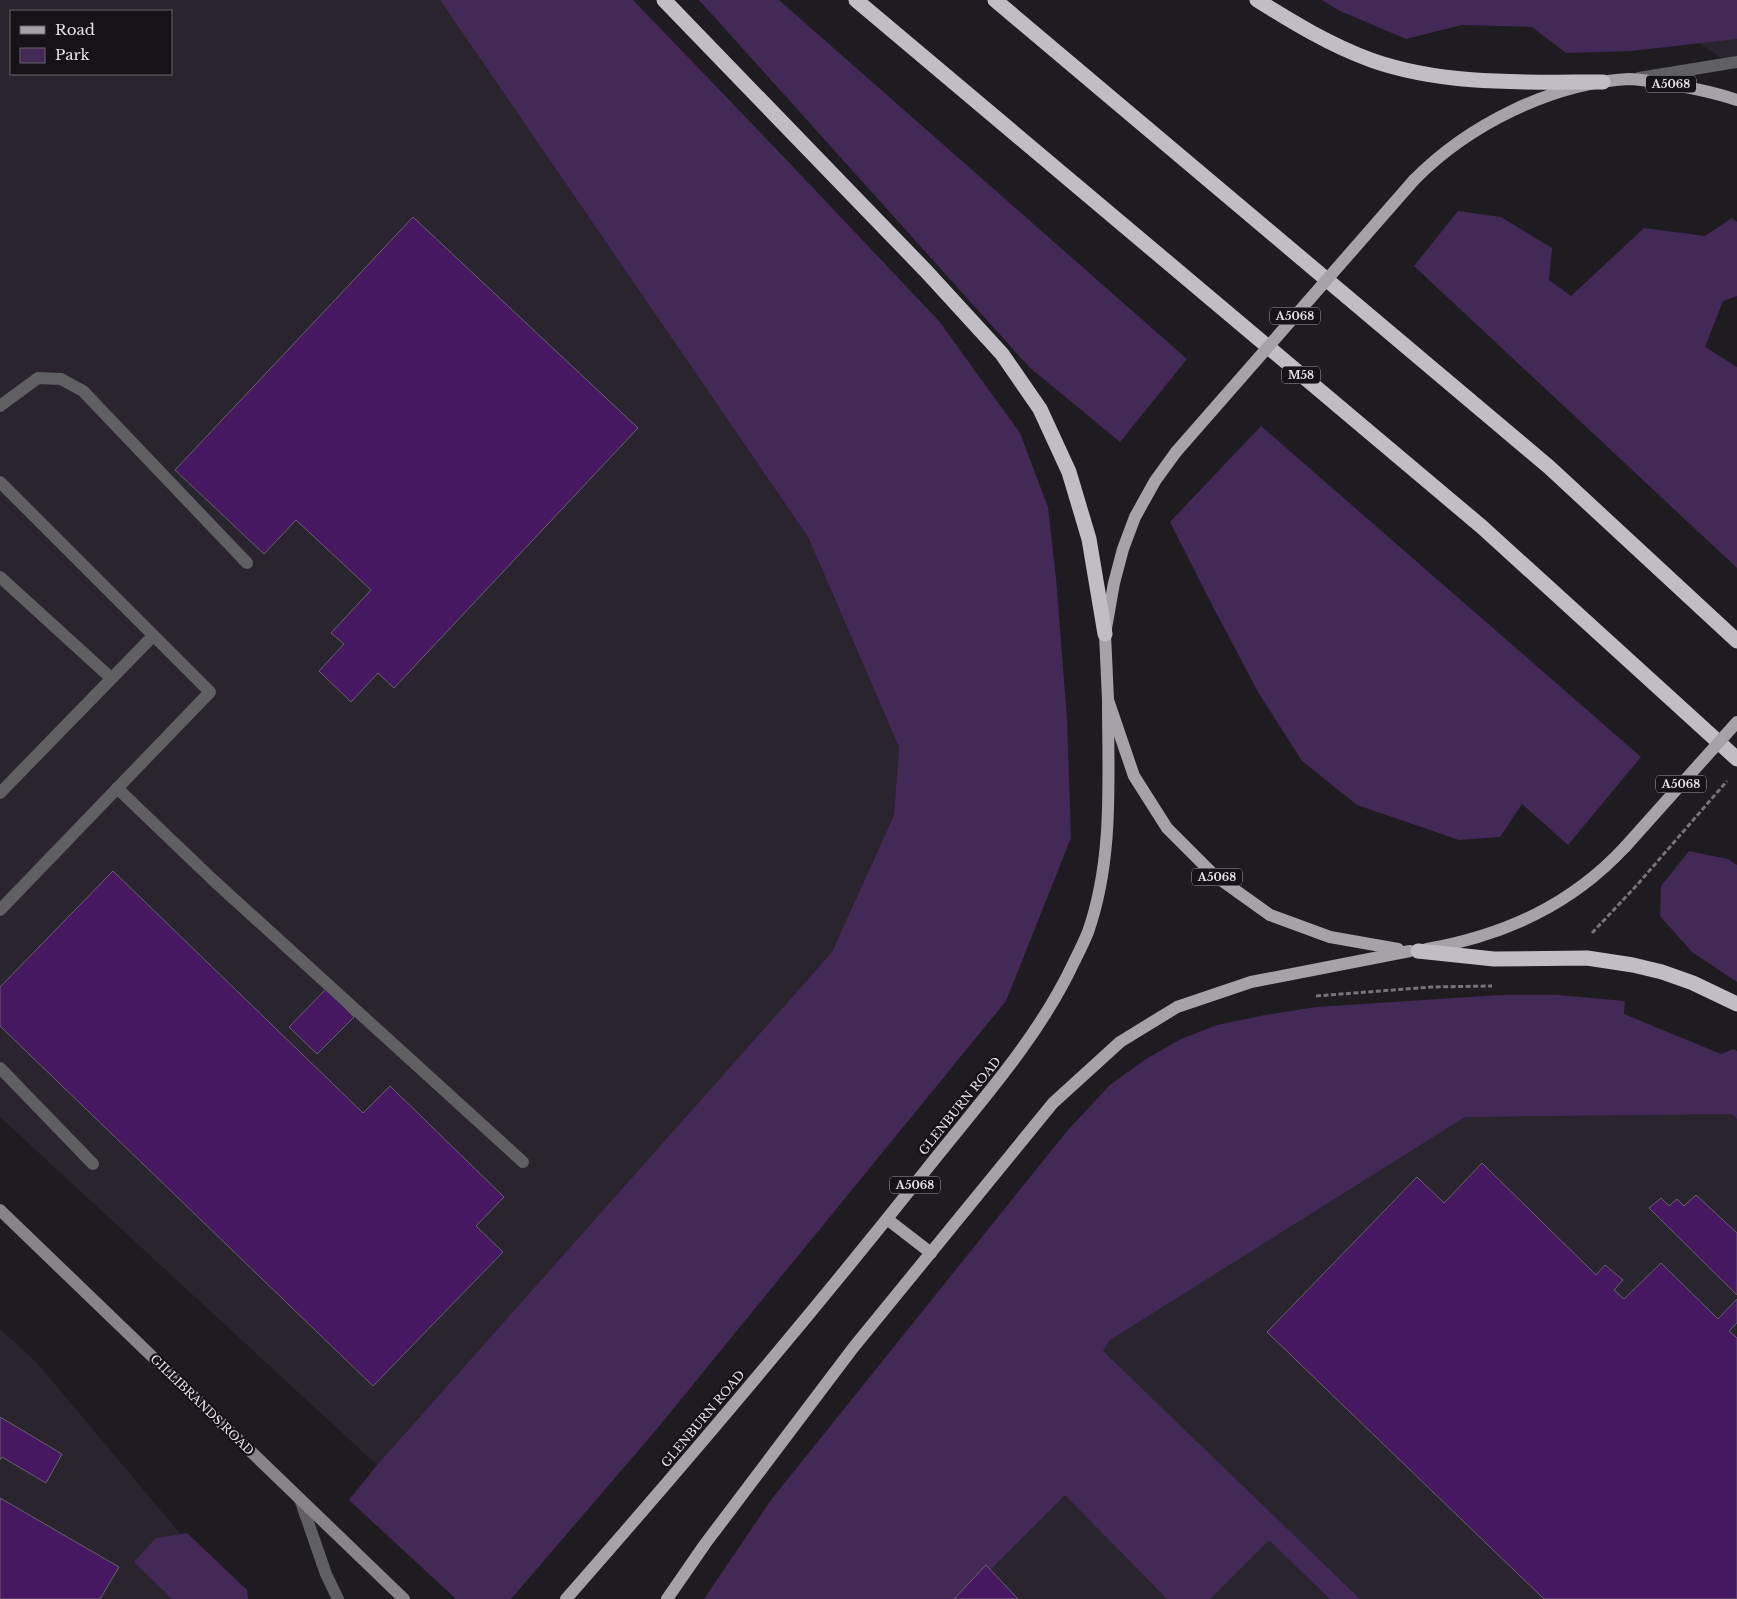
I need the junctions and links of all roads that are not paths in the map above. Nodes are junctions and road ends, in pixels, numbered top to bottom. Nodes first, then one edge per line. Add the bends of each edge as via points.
1 (664, 0) edge
2 (856, 0) edge
3 (995, 0) edge
4 (1257, 0) edge
5 (1737, 62) edge
6 (1632, 79) junction
7 (1603, 82) junction
8 (1737, 100) edge
9 (0, 406) edge
10 (0, 482) edge
11 (247, 563) dead end
12 (0, 577) edge
13 (1105, 634) junction
14 (153, 636) junction
15 (1737, 641) edge
16 (111, 678) junction
17 (1108, 700) junction
18 (1737, 722) edge
19 (1737, 760) edge
20 (117, 788) junction
21 (0, 793) edge
22 (0, 910) edge
23 (1414, 951) junction
24 (1737, 1004) edge
25 (0, 1068) edge
26 (523, 1162) dead end
27 (93, 1164) dead end
28 (0, 1210) edge
29 (887, 1219) junction
30 (931, 1254) junction
31 (300, 1499) junction
32 (338, 1599) edge
33 (404, 1599) edge
34 (566, 1599) edge
35 (667, 1599) edge

1 - 13 highway via 926,271 1008,362 1040,409 1069,472 1089,539
2 - 19 highway, M58 via 1482,527
3 - 15 highway via 1549,467
4 - 7 highway via 1334,45 1411,71 1520,82
5 - 6 street
6 - 7 main road, A5068
6 - 8 main road, A5068 via 1680,85
7 - 13 main road, A5068, bridge via 1551,96 1506,114 1448,149 1414,180 1176,452 1155,481 1135,517 1121,558
9 - 11 street via 38,378 61,379 83,392
10 - 14 street
12 - 16 street
13 - 17 main road, A5068
14 - 16 street
14 - 20 street via 210,692
16 - 21 street
17 - 23 main road, A5068 via 1134,776 1167,828 1214,875 1270,915 1330,937
17 - 29 main road, GLENBURN ROAD / A5068 via 1107,844 1100,892 1087,934 1062,987 1024,1047
18 - 23 main road, A5068, bridge via 1625,847 1580,888 1544,910 1485,936
20 - 22 street
20 - 26 street via 212,879
23 - 24 highway via 1494,958 1587,958 1634,965 1693,983
23 - 30 main road, A5068 via 1251,982 1177,1007 1120,1042 1053,1103
25 - 27 street
28 - 31 street, GILLIBRANDS ROAD
29 - 30 main road
29 - 34 main road, GLENBURN ROAD / A5068 via 733,1406
30 - 35 main road, A5068 via 704,1544
31 - 32 street
31 - 33 street, GILLIBRANDS ROAD

